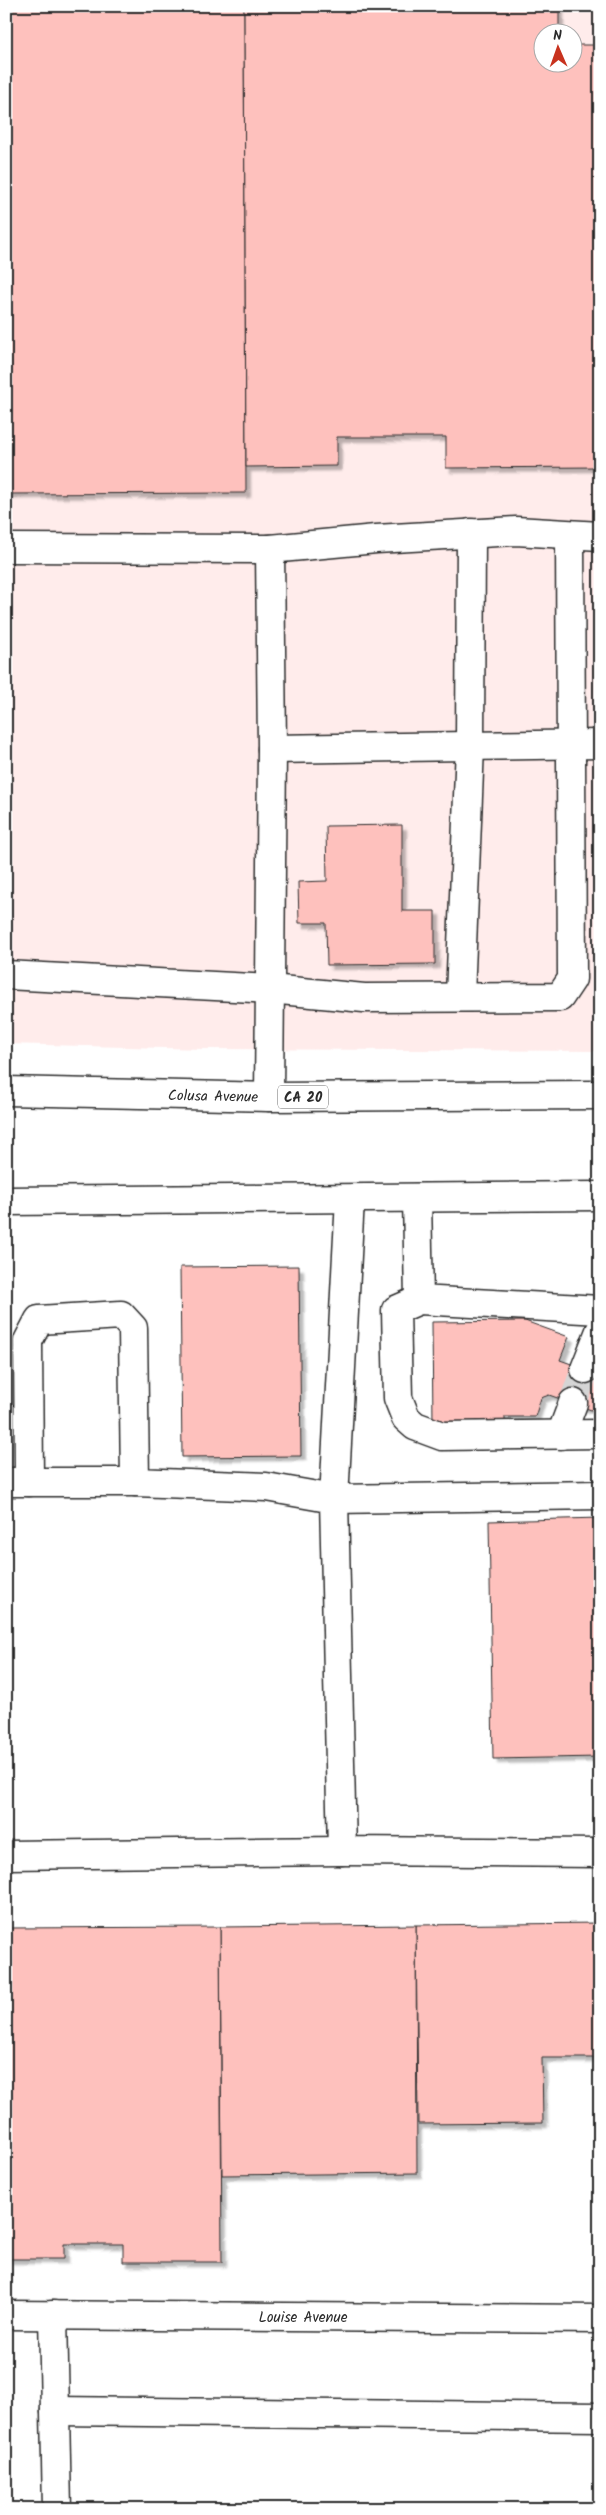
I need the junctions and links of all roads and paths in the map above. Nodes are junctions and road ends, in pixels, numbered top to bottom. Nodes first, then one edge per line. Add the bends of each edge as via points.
1 (471, 533) junction
2 (570, 535) junction
3 (600, 536) edge
4 (6, 548) edge
5 (270, 549) junction
6 (572, 744) junction
7 (600, 744) edge
8 (470, 746) junction
9 (272, 750) junction
10 (6, 975) edge
11 (270, 989) junction
12 (460, 996) junction
13 (6, 1091) edge
14 (600, 1095) edge
15 (269, 1098) junction
16 (600, 1196) edge
17 (417, 1198) junction
18 (350, 1199) junction
19 (6, 1201) edge
20 (408, 1305) junction
21 (600, 1310) edge
22 (600, 1330) edge
23 (585, 1369) tunnel mouth
24 (573, 1403) tunnel mouth
25 (561, 1434) junction
26 (600, 1434) edge
27 (18, 1482) edge
28 (135, 1482) junction
29 (600, 1495) edge
30 (334, 1499) junction
31 (342, 1850) junction
32 (600, 1853) edge
33 (6, 1855) edge
34 (6, 2315) edge
35 (53, 2315) junction
36 (600, 2319) edge
37 (55, 2411) junction
38 (600, 2417) edge
39 (58, 2509) edge

1 - 2 main road via 516,531
1 - 5 main road
1 - 8 main road
2 - 3 main road
2 - 6 main road
4 - 5 main road
5 - 9 main road
6 - 7 main road
6 - 8 main road
6 - 12 main road via 572,979 560,997
8 - 9 main road
8 - 12 main road
9 - 11 main road
10 - 11 main road
11 - 12 main road via 364,998
11 - 15 main road
13 - 15 main road, Colusa Avenue / CA 20
14 - 15 main road, Colusa Avenue / CA 20
16 - 17 main road
17 - 18 main road
17 - 20 main road
18 - 19 main road
18 - 30 main road
20 - 21 main road
20 - 25 main road via 398,1398 406,1418 415,1426 442,1436
22 - 23 main road
24 - 25 main road
25 - 26 main road
27 - 28 main road
27 - 28 main road via 28,1341 39,1320 121,1315 133,1328
28 - 30 main road via 266,1487
29 - 30 main road
30 - 31 main road
31 - 32 main road
31 - 33 main road
34 - 35 main road, Louise Avenue
35 - 36 main road, Louise Avenue
35 - 37 main road
37 - 38 main road
37 - 39 main road

